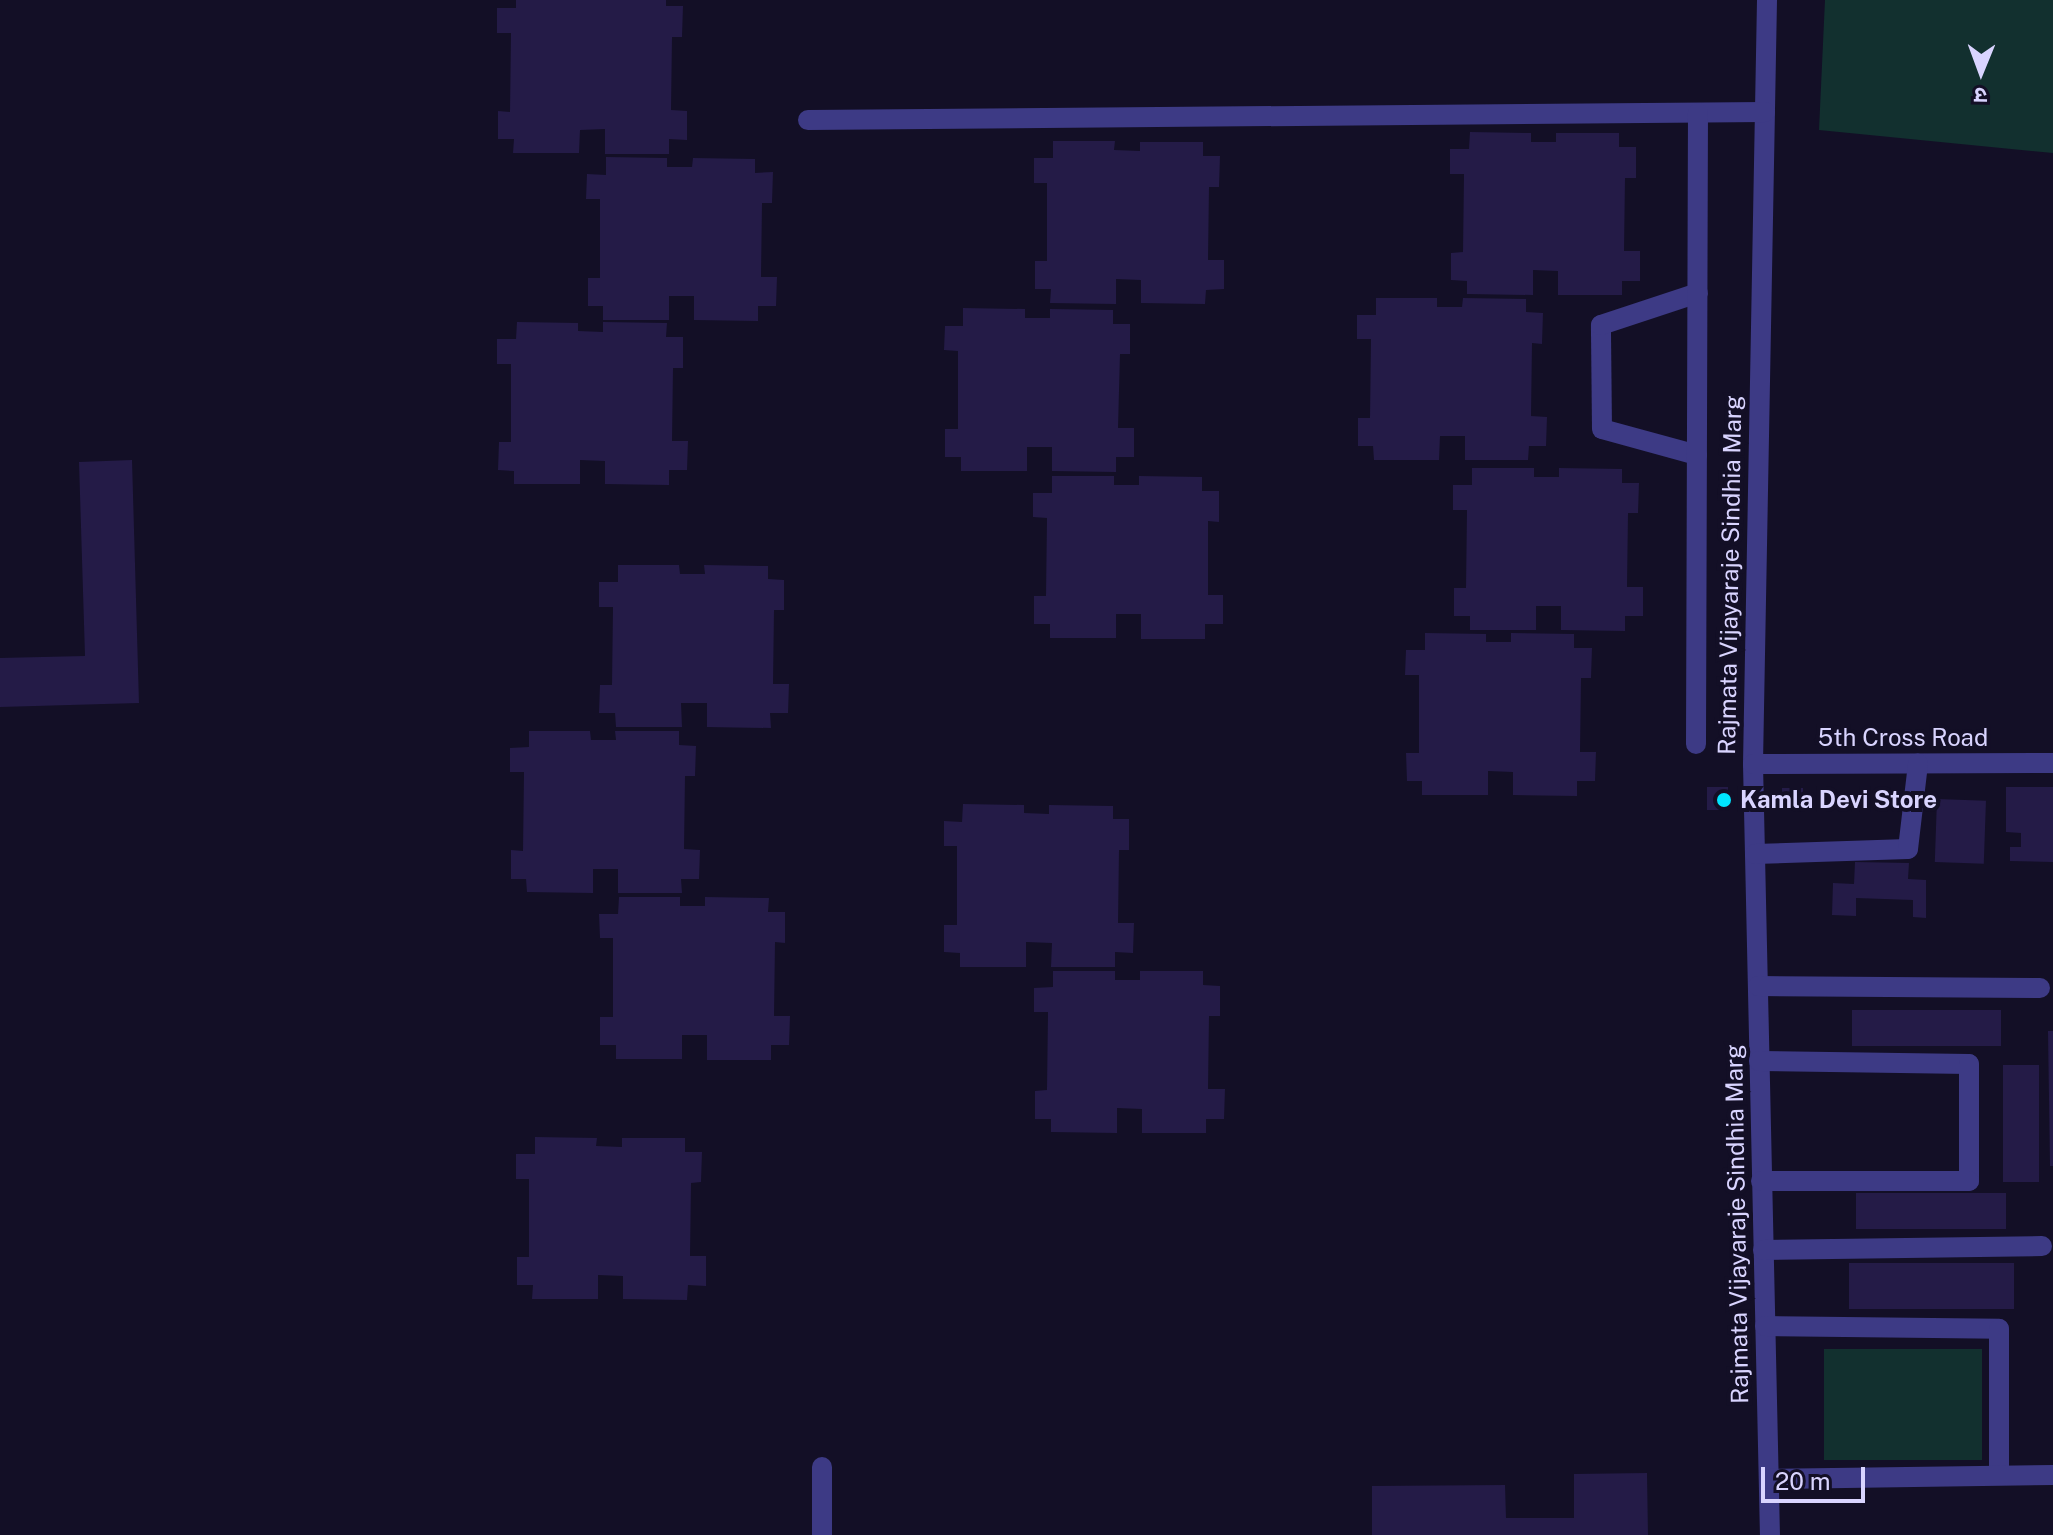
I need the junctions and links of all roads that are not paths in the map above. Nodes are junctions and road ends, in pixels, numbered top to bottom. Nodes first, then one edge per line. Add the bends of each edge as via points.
1 (1767, 0) edge
2 (1765, 112) junction
3 (1698, 113) junction
4 (808, 120) dead end
5 (1698, 293) junction
6 (1697, 455) junction
7 (1696, 744) dead end
8 (2053, 763) edge
9 (1753, 764) junction
10 (1918, 764) junction
11 (1755, 854) junction
12 (1758, 986) junction
13 (2040, 988) dead end
14 (1759, 1061) junction
15 (1761, 1181) junction
16 (2042, 1246) dead end
17 (1763, 1250) junction
18 (1765, 1326) junction
19 (822, 1467) dead end
20 (1999, 1475) junction
21 (2053, 1475) edge
22 (1769, 1479) junction
23 (822, 1535) edge
24 (1770, 1535) edge

1 - 2 street, Rajmata Vijayaraje Sindhia Marg
2 - 3 street
2 - 9 street, Rajmata Vijayaraje Sindhia Marg
3 - 4 street
3 - 5 street
5 - 6 street
5 - 6 street via 1601,325 1602,429
6 - 7 street
8 - 10 street, 5th Cross Road
9 - 10 street, 5th Cross Road
9 - 11 street, Rajmata Vijayaraje Sindhia Marg
10 - 11 street via 1908,849
11 - 12 street, Rajmata Vijayaraje Sindhia Marg
12 - 13 street
12 - 14 street, Rajmata Vijayaraje Sindhia Marg
14 - 15 street, Rajmata Vijayaraje Sindhia Marg
14 - 15 street via 1969,1064 1969,1181
15 - 17 street, Rajmata Vijayaraje Sindhia Marg
16 - 17 street
17 - 18 street, Rajmata Vijayaraje Sindhia Marg
18 - 20 street via 1999,1329
18 - 22 street, Rajmata Vijayaraje Sindhia Marg
19 - 23 street
20 - 21 street
20 - 22 street
22 - 24 street, Rajmata Vijayaraje Sindhia Marg

